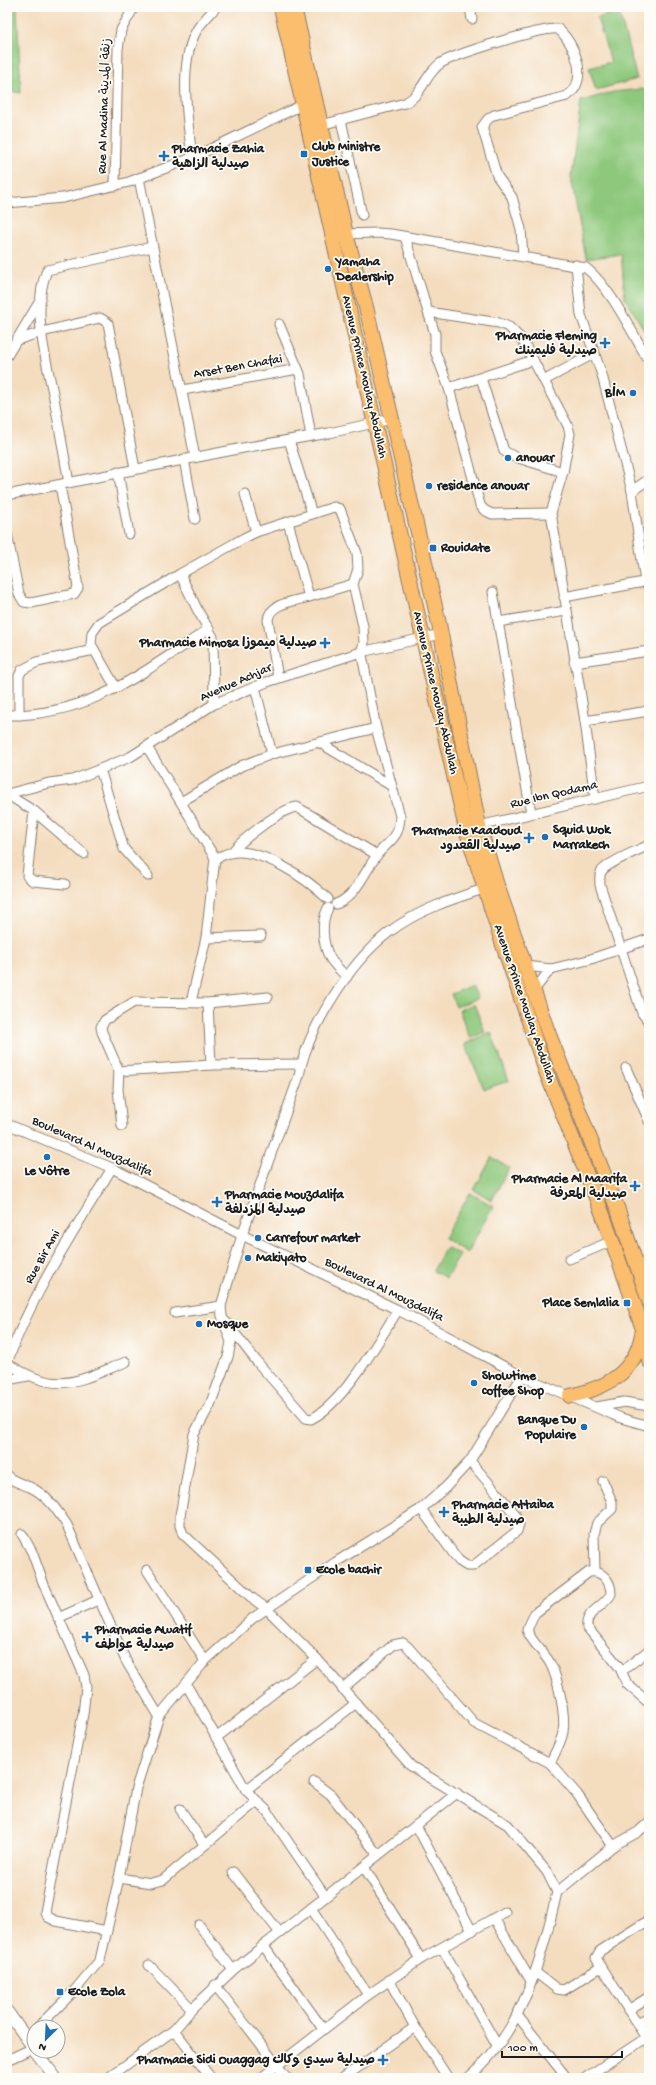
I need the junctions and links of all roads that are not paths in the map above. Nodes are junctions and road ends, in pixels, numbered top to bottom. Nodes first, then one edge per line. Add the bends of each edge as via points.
1 (134, 7) edge
2 (216, 7) edge
3 (281, 7) edge
4 (294, 7) edge
5 (470, 7) edge
6 (472, 19) dead end
7 (309, 103) junction
8 (341, 120) junction
9 (321, 125) junction
10 (308, 128) junction
11 (192, 158) junction
12 (139, 178) junction
13 (115, 186) junction
14 (7, 203) edge
15 (362, 215) dead end
16 (346, 234) junction
17 (332, 235) junction
18 (405, 237) junction
19 (152, 247) junction
20 (523, 256) junction
21 (576, 265) junction
22 (41, 299) junction
23 (428, 312) junction
24 (279, 324) dead end
25 (42, 332) junction
26 (17, 340) junction
27 (594, 353) junction
28 (7, 356) edge
29 (533, 360) junction
30 (649, 361) edge
31 (298, 369) junction
32 (481, 378) junction
33 (545, 380) junction
34 (449, 388) junction
35 (183, 390) junction
36 (392, 418) junction
37 (374, 423) junction
38 (311, 436) junction
39 (289, 440) junction
40 (195, 457) junction
41 (184, 459) junction
42 (135, 469) junction
43 (118, 472) junction
44 (563, 472) junction
45 (649, 479) edge
46 (65, 484) junction
47 (632, 491) junction
48 (245, 494) dead end
49 (7, 495) edge
50 (551, 513) junction
51 (312, 514) junction
52 (195, 519) dead end
53 (288, 522) junction
54 (256, 532) junction
55 (7, 534) edge
56 (129, 534) dead end
57 (180, 574) junction
58 (647, 581) edge
59 (353, 584) junction
60 (493, 592) dead end
61 (309, 597) junction
62 (564, 597) junction
63 (566, 611) junction
64 (498, 622) junction
65 (209, 629) junction
66 (441, 634) junction
67 (424, 638) junction
68 (94, 650) junction
69 (649, 651) edge
70 (361, 652) junction
71 (574, 662) junction
72 (278, 678) junction
73 (255, 687) junction
74 (116, 688) junction
75 (214, 704) junction
76 (649, 711) edge
77 (7, 715) edge
78 (19, 715) junction
79 (585, 722) junction
80 (376, 728) junction
81 (320, 742) junction
82 (147, 747) junction
83 (272, 754) junction
84 (100, 769) junction
85 (390, 785) junction
86 (649, 786) edge
87 (7, 795) edge
88 (595, 799) junction
89 (181, 802) junction
90 (34, 811) junction
91 (531, 813) junction
92 (473, 828) junction
93 (649, 845) edge
94 (231, 853) junction
95 (84, 854) dead end
96 (377, 855) junction
97 (215, 858) junction
98 (148, 876) dead end
99 (65, 884) dead end
100 (491, 887) junction
101 (331, 904) junction
102 (261, 936) dead end
103 (206, 938) junction
104 (649, 939) edge
105 (620, 949) junction
106 (526, 966) junction
107 (551, 970) junction
108 (347, 977) junction
109 (534, 990) junction
110 (268, 997) dead end
111 (191, 1002) junction
112 (208, 1003) junction
113 (649, 1022) edge
114 (301, 1064) junction
115 (211, 1065) junction
116 (626, 1068) dead end
117 (119, 1071) junction
118 (645, 1099) edge
119 (649, 1121) edge
120 (7, 1124) edge
121 (122, 1126) dead end
122 (112, 1168) junction
123 (242, 1235) junction
124 (612, 1241) junction
125 (569, 1259) dead end
126 (649, 1301) edge
127 (221, 1306) junction
128 (398, 1310) junction
129 (175, 1313) dead end
130 (222, 1316) junction
131 (643, 1329) junction
132 (649, 1361) edge
133 (126, 1362) dead end
134 (7, 1363) edge
135 (28, 1376) junction
136 (522, 1376) junction
137 (7, 1380) edge
138 (570, 1396) junction
139 (649, 1406) edge
140 (598, 1407) junction
141 (649, 1426) edge
142 (470, 1461) junction
143 (9, 1480) edge
144 (603, 1481) dead end
145 (421, 1509) junction
146 (22, 1534) dead end
147 (147, 1570) dead end
148 (595, 1571) junction
149 (98, 1600) junction
150 (267, 1609) junction
151 (58, 1618) junction
152 (649, 1650) edge
153 (317, 1659) junction
154 (205, 1661) junction
155 (622, 1671) junction
156 (186, 1684) junction
157 (342, 1689) junction
158 (356, 1703) junction
159 (649, 1703) edge
160 (160, 1716) junction
161 (216, 1738) junction
162 (550, 1763) junction
163 (314, 1782) dead end
164 (246, 1790) junction
165 (457, 1794) junction
166 (256, 1802) junction
167 (180, 1809) dead end
168 (649, 1822) edge
169 (416, 1825) junction
170 (204, 1844) junction
171 (613, 1846) junction
172 (378, 1855) junction
173 (364, 1867) junction
174 (233, 1872) dead end
175 (119, 1878) junction
176 (557, 1892) junction
177 (325, 1896) junction
178 (311, 1908) junction
179 (505, 1912) dead end
180 (494, 1918) junction
181 (649, 1920) edge
182 (199, 1925) dead end
183 (107, 1931) junction
184 (472, 1931) junction
185 (280, 1933) junction
186 (263, 1945) junction
187 (442, 1948) junction
188 (421, 1959) junction
189 (149, 1965) dead end
190 (601, 1967) junction
191 (233, 1970) junction
192 (533, 1976) junction
193 (389, 1980) junction
194 (215, 1985) junction
195 (368, 1994) junction
196 (649, 1997) edge
197 (192, 2008) junction
198 (628, 2010) junction
199 (7, 2011) edge
200 (517, 2015) junction
201 (46, 2019) edge
202 (649, 2021) edge
203 (636, 2023) junction
204 (415, 2027) junction
205 (323, 2029) junction
206 (26, 2030) edge
207 (174, 2030) junction
208 (647, 2041) edge
209 (497, 2045) junction
210 (26, 2053) edge
211 (41, 2059) edge
212 (7, 2060) edge
213 (278, 2067) junction
214 (114, 2076) edge
215 (56, 2078) edge
216 (211, 2078) edge
217 (261, 2078) edge
218 (287, 2078) edge
219 (342, 2078) edge
220 (448, 2078) edge
221 (468, 2078) edge
222 (567, 2078) edge
223 (585, 2078) edge

1 - 13 street, Rue Al Madina زنقة المدينة via 121,30 118,49
2 - 11 street via 198,29 188,59 186,94
3 - 7 main road, Avenue Prince Moulay Abdullah
4 - 7 main road, Avenue Prince Moulay Abdullah
5 - 6 street
7 - 9 main road, Avenue Prince Moulay Abdullah
7 - 10 main road, Avenue Prince Moulay Abdullah
7 - 11 street
8 - 9 street
8 - 15 street
8 - 20 street via 413,99 433,70 451,58 541,30 558,30 568,39 578,68 579,78 573,93 494,115 482,127 495,173 512,197 521,229
9 - 10 street
9 - 16 main road, Avenue Prince Moulay Abdullah
10 - 17 main road, Avenue Prince Moulay Abdullah
11 - 12 street
12 - 13 street
12 - 19 street
13 - 14 street via 63,198
16 - 17 street
16 - 18 street via 377,233
16 - 36 main road, Avenue Prince Moulay Abdullah
17 - 37 main road, Avenue Prince Moulay Abdullah
18 - 20 street
18 - 23 street
19 - 22 street via 47,270
19 - 35 street
20 - 21 street
21 - 27 street via 582,315
21 - 30 street via 586,268 594,275
22 - 25 street
22 - 26 street
23 - 29 street via 499,323 509,327 523,341
23 - 34 street via 436,334 435,351
24 - 31 street
25 - 26 street
25 - 42 street via 100,318 108,323
25 - 46 street
26 - 28 street
27 - 33 street
27 - 47 street
29 - 32 street
29 - 33 street
31 - 35 street, Arset Ben Chafai
31 - 38 street via 304,389
32 - 34 street
32 - 44 street via 504,451
33 - 44 street via 570,434
34 - 50 street via 480,505 484,510 492,514
35 - 40 street
36 - 37 street
36 - 66 main road, Avenue Prince Moulay Abdullah
37 - 38 street
37 - 67 main road, Avenue Prince Moulay Abdullah
38 - 39 street
39 - 40 street
39 - 51 street
40 - 41 street
41 - 42 street
41 - 52 street
42 - 43 street
43 - 46 street
43 - 56 street
44 - 50 street
45 - 47 street
46 - 49 street
46 - 55 street via 78,588 74,594 31,604 24,602
47 - 58 street
48 - 54 street
50 - 62 street
51 - 53 street
51 - 59 street via 334,507 342,511 359,561
53 - 54 street
53 - 61 street
54 - 57 street
57 - 65 street
57 - 68 street via 99,623 90,639
58 - 62 street
59 - 61 street
59 - 70 street via 364,631
60 - 64 street
61 - 72 street via 274,608 269,613
62 - 63 street
63 - 64 street
63 - 71 street
64 - 91 street
65 - 74 street
65 - 75 street via 213,637
66 - 67 street, Avenue Achjar
66 - 92 main road, Avenue Prince Moulay Abdullah
67 - 70 street, Avenue Achjar
67 - 92 main road, Avenue Prince Moulay Abdullah
68 - 74 street
68 - 78 street via 37,662 22,670 19,676
69 - 71 street
70 - 72 street, Avenue Achjar
70 - 80 street
71 - 79 street
72 - 73 street, Avenue Achjar
73 - 75 street, Avenue Achjar
73 - 83 street
74 - 78 street via 98,698 56,711
75 - 82 street, Avenue Achjar
76 - 79 street
77 - 78 street
79 - 88 street
80 - 81 street
80 - 85 street
81 - 83 street
81 - 85 street
82 - 84 street, Avenue Achjar via 125,760
82 - 89 street
83 - 89 street via 241,766
84 - 87 street, Avenue Achjar via 73,780 49,783
84 - 98 street via 124,849
85 - 96 street via 400,824 395,836
86 - 88 street, Rue Ibn Qodama
87 - 90 street
88 - 91 street, Rue Ibn Qodama
89 - 97 street
90 - 95 street
90 - 99 street via 28,876 34,881
91 - 92 street, Rue Ibn Qodama
92 - 100 main road, Avenue Prince Moulay Abdullah
93 - 105 street via 607,866 601,873 600,885
94 - 96 street via 248,836 287,810 297,807
94 - 97 street
94 - 101 street via 270,859 317,889
96 - 101 street via 352,893 341,902
97 - 103 street
100 - 106 main road, Avenue Prince Moulay Abdullah
100 - 108 street via 468,893 420,914 387,933
100 - 124 main road, Avenue Prince Moulay Abdullah via 505,953 545,1069
101 - 108 street via 324,916 327,950 330,958
102 - 103 street
103 - 111 street
104 - 105 street
105 - 107 street
105 - 113 street via 642,1013
106 - 107 street
106 - 109 main road, Avenue Prince Moulay Abdullah
107 - 109 street
108 - 114 street via 328,1004
109 - 126 main road, Avenue Prince Moulay Abdullah via 618,1210
110 - 112 street
111 - 112 street
111 - 117 street via 134,1002 105,1020 102,1032
112 - 115 street
114 - 115 street
114 - 123 street via 299,1076
115 - 117 street
116 - 118 street
117 - 121 street
118 - 119 street
120 - 122 street, Boulevard Al Mouzdalifa
122 - 123 street, Boulevard Al Mouzdalifa
122 - 134 street, Rue Bir Ami via 72,1231 40,1289
123 - 127 street
123 - 128 street, Boulevard Al Mouzdalifa
124 - 125 street
124 - 131 main road, Avenue Prince Moulay Abdullah
127 - 129 street
127 - 130 street
128 - 130 street via 359,1371 324,1409 311,1419 306,1418 258,1363
128 - 136 street, Boulevard Al Mouzdalifa
130 - 150 street via 231,1342 228,1357 210,1405 194,1434 180,1526 188,1540
131 - 132 main road, Avenue Prince Moulay Abdullah
131 - 138 main road via 641,1344 622,1372 610,1383 596,1390
133 - 135 street via 69,1383 51,1382
134 - 135 street
135 - 137 street
136 - 138 street, Boulevard Al Mouzdalifa
136 - 142 street
138 - 140 street, Boulevard Al Mouzdalifa
139 - 140 street via 624,1402
140 - 141 street, Boulevard Al Mouzdalifa via 621,1418
142 - 145 street
142 - 145 street via 515,1514 519,1524 517,1531 473,1566 467,1566 459,1561
143 - 149 street via 41,1494 59,1513 67,1525
144 - 148 street via 612,1502 612,1509 597,1523 594,1534
145 - 150 street
146 - 151 street via 32,1552
147 - 154 street
148 - 155 street via 607,1579 611,1594 591,1613 587,1627
148 - 162 street via 578,1579 535,1614 527,1630 552,1667 558,1687 563,1731
149 - 151 street
149 - 160 street via 126,1661
150 - 153 street
150 - 154 street via 253,1618
151 - 183 street via 80,1663 86,1686 83,1714 45,1912 56,1921
152 - 155 street
153 - 157 street
153 - 161 street
154 - 156 street
155 - 159 street via 631,1689
156 - 160 street
156 - 161 street
157 - 158 street
157 - 162 street via 393,1645 403,1643 474,1723
158 - 164 street
158 - 165 street via 411,1766
160 - 175 street via 136,1788
161 - 164 street
162 - 171 street via 577,1794
163 - 172 street via 331,1795
164 - 166 street
165 - 169 street
165 - 176 street via 508,1825 547,1872
166 - 170 street
166 - 177 street via 268,1811
167 - 170 street
168 - 171 street via 638,1832
169 - 172 street
169 - 184 street
170 - 175 street via 156,1883
171 - 176 street
172 - 173 street
173 - 177 street
173 - 188 street
174 - 185 street
175 - 183 street
176 - 192 street via 545,1945
177 - 178 street
178 - 185 street
178 - 195 street
179 - 180 street
180 - 184 street
180 - 192 street
181 - 190 street via 600,1951 596,1958
182 - 191 street
183 - 201 street via 104,1950 94,1969
184 - 187 street
185 - 186 street
186 - 191 street
186 - 205 street
187 - 188 street
187 - 209 street
188 - 193 street
189 - 197 street
190 - 192 street via 560,1991
190 - 198 street
191 - 194 street
192 - 200 street
193 - 195 street
193 - 204 street
194 - 197 street
194 - 213 street
195 - 205 street
196 - 198 street
197 - 207 street
198 - 203 street
199 - 206 street
200 - 209 street
200 - 222 street
202 - 203 street via 645,2019
203 - 208 street
204 - 219 street
204 - 220 street
205 - 213 street
207 - 214 street
207 - 216 street
208 - 223 street
209 - 221 street
210 - 212 street
211 - 215 street
213 - 217 street
213 - 218 street

